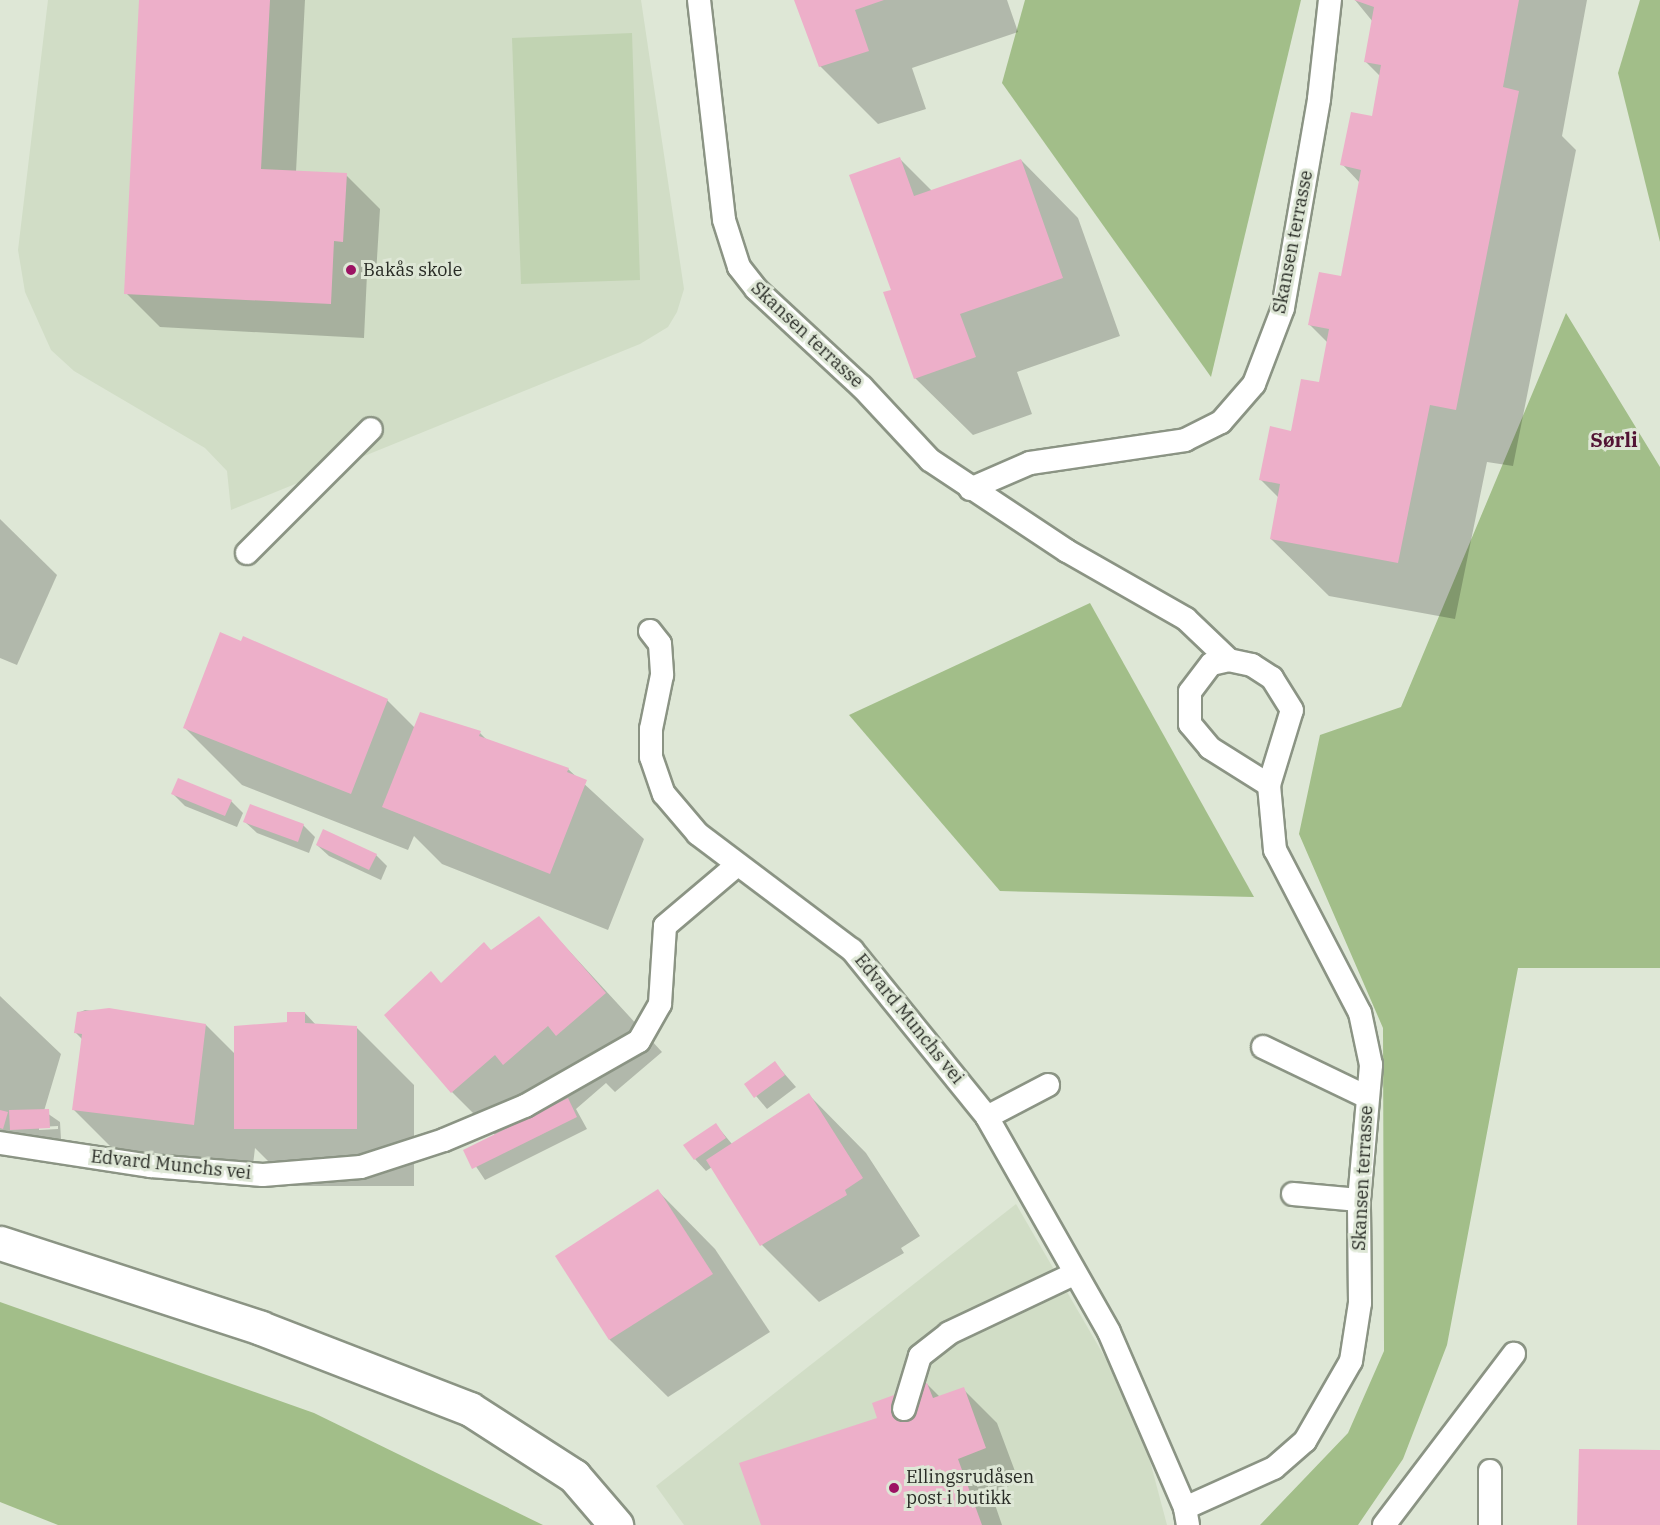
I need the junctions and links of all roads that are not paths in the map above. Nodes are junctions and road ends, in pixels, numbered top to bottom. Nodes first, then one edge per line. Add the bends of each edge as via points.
1 (699, 0) edge
2 (1330, 0) edge
3 (371, 429) dead end
4 (970, 489) junction
5 (247, 554) dead end
6 (650, 631) dead end
7 (1229, 660) junction
8 (1269, 785) junction
9 (736, 866) junction
10 (1263, 1047) dead end
11 (1048, 1085) dead end
12 (1367, 1097) junction
13 (987, 1116) junction
14 (0, 1143) edge
15 (1293, 1194) dead end
16 (1359, 1200) junction
17 (0, 1243) edge
18 (1074, 1274) junction
19 (1514, 1354) dead end
20 (904, 1409) dead end
21 (1490, 1471) dead end
22 (1187, 1516) edge
23 (616, 1525) edge
24 (1384, 1525) edge
25 (1490, 1525) edge

1 - 4 lane, Skansen terrasse via 724,220 739,267 930,460
2 - 4 lane, Skansen terrasse via 1283,308 1254,384 1221,422 1185,441 1030,463
3 - 5 lane
4 - 7 lane, Skansen terrasse via 1186,619
6 - 9 lane, Edvard Munchs vei via 660,644 662,675 651,729 651,757 664,794 688,826
7 - 8 lane, Skansen terrasse via 1252,665 1272,678 1292,710
7 - 8 lane via 1211,664 1190,692 1190,724 1210,748
8 - 12 lane, Skansen terrasse via 1275,850 1360,1013 1371,1065
9 - 13 lane, Edvard Munchs vei via 852,950
9 - 14 lane, Edvard Munchs vei via 664,926 660,1004 639,1041 525,1106 444,1140 361,1167 263,1175 151,1166
10 - 12 lane
11 - 13 lane
12 - 16 lane, Skansen terrasse
13 - 18 lane, Skansen terrasse
15 - 16 lane
16 - 22 lane, Skansen terrasse via 1360,1303 1351,1361 1334,1395 1305,1441 1274,1468
17 - 23 street via 261,1328 470,1409 574,1476
18 - 20 lane via 949,1333 920,1356
18 - 22 lane, Skansen terrasse via 1109,1332
19 - 24 lane
21 - 25 lane

